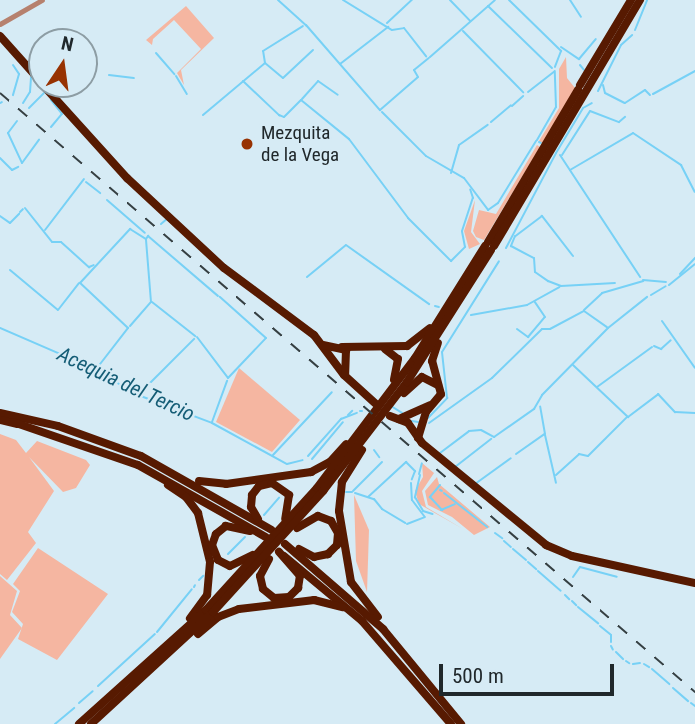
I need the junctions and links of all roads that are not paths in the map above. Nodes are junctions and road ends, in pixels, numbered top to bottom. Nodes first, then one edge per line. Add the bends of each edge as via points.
1 (42, 0) edge
2 (631, 0) edge
3 (640, 0) edge
4 (1, 33) edge
5 (16, 52) junction
6 (28, 67) edge
7 (53, 98) edge
8 (489, 246) junction
9 (431, 326) junction
10 (439, 340) junction
11 (335, 350) junction
12 (342, 361) junction
13 (393, 382) junction
14 (393, 398) junction
15 (0, 414) edge
16 (22, 418) junction
17 (0, 419) edge
18 (416, 419) junction
19 (371, 424) junction
20 (357, 431) junction
21 (367, 442) junction
22 (167, 468) junction
23 (159, 479) junction
24 (519, 526) junction
25 (297, 528) junction
26 (252, 532) junction
27 (537, 540) junction
28 (276, 541) junction
29 (297, 547) junction
30 (548, 549) junction
31 (255, 554) junction
32 (618, 567) junction
33 (695, 584) edge
34 (381, 622) junction
35 (185, 624) junction
36 (190, 640) junction
37 (382, 642) junction
38 (119, 690) junction
39 (103, 714) junction
40 (79, 724) edge
41 (91, 724) edge
42 (453, 724) edge
43 (462, 724) edge

1 - 4 street via 7,22
2 - 8 highway via 502,216
3 - 8 highway
4 - 5 highway
4 - 5 highway
5 - 6 highway
7 - 11 highway via 165,214 321,344
8 - 9 highway
8 - 10 highway
8 - 14 highway
9 - 11 highway via 407,345
9 - 13 highway
10 - 14 highway
10 - 18 highway via 432,361 441,394
11 - 12 highway
11 - 12 highway
12 - 13 highway via 364,347 390,350 399,363
12 - 18 highway via 346,376 385,411
13 - 14 highway
14 - 18 highway via 419,379 435,381 438,396
14 - 19 highway
15 - 16 highway
16 - 22 highway via 76,432
16 - 28 highway via 139,460
17 - 23 highway
17 - 28 highway via 138,465
18 - 24 highway via 418,438
19 - 20 highway
19 - 21 highway
19 - 28 highway
20 - 22 highway via 330,461 300,474 218,485
20 - 28 highway
21 - 25 highway
21 - 34 highway via 342,482 339,511 351,582
22 - 28 highway
23 - 26 highway
23 - 35 highway via 195,507 210,562 207,595
24 - 27 highway
24 - 30 highway
25 - 28 highway
25 - 29 highway via 310,518 323,517 334,524 338,537 334,548 323,556
26 - 28 highway
26 - 31 highway via 226,526 216,534 212,549 218,560 230,566
27 - 30 highway
27 - 32 highway via 572,556
28 - 28 highway via 300,580 296,592 284,599 269,597 261,585
28 - 28 highway via 251,503 254,491 267,483 281,485 291,507
28 - 29 highway
28 - 31 highway
28 - 36 highway
28 - 37 highway
28 - 38 highway
28 - 39 highway via 192,633
28 - 42 highway via 369,623
28 - 43 highway via 383,629
29 - 34 highway
30 - 32 highway
31 - 35 highway
32 - 33 highway
34 - 43 highway
35 - 38 highway
36 - 37 highway via 231,611 314,600 345,609
36 - 39 highway
37 - 42 highway
38 - 40 highway
39 - 41 highway

